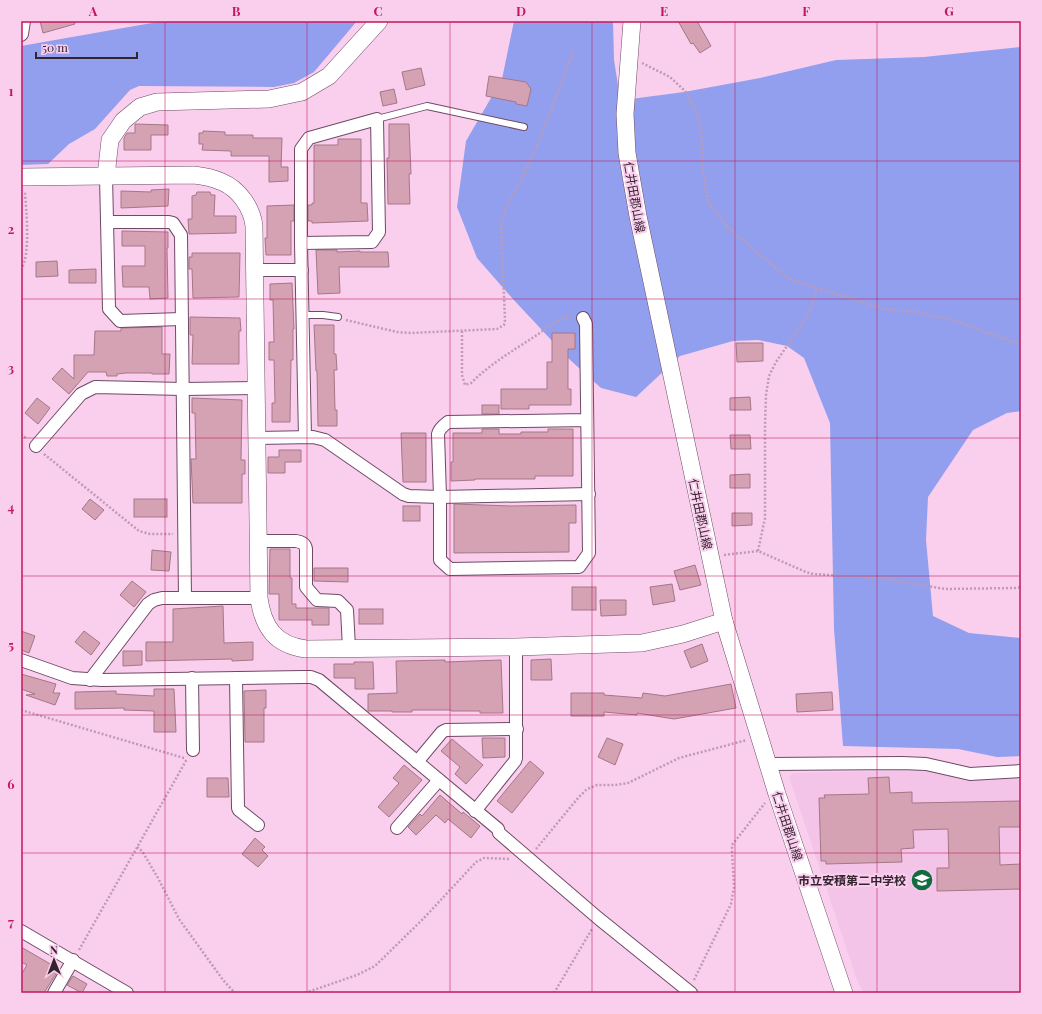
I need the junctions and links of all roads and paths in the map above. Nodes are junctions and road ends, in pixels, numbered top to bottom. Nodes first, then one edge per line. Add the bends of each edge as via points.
1 (24, 21) edge
2 (379, 21) edge
3 (632, 21) edge
4 (21, 35) edge
5 (574, 50) dead end
6 (629, 57) junction
7 (377, 120) junction
8 (524, 127) dead end
9 (106, 176) junction
10 (23, 177) edge
11 (107, 222) junction
12 (26, 231) junction
13 (22, 232) edge
14 (301, 243) junction
15 (21, 270) edge
16 (256, 270) junction
17 (302, 270) junction
18 (817, 288) junction
19 (303, 315) junction
20 (338, 317) joint
21 (583, 318) joint
22 (181, 320) junction
23 (462, 330) junction
24 (1021, 345) edge
25 (257, 388) junction
26 (183, 389) junction
27 (586, 420) junction
28 (21, 434) edge
29 (258, 438) junction
30 (305, 438) junction
31 (36, 446) junction
32 (589, 494) junction
33 (440, 497) junction
34 (184, 534) junction
35 (258, 541) junction
36 (758, 551) junction
37 (710, 556) junction
38 (1021, 587) edge
39 (185, 598) junction
40 (260, 598) junction
41 (724, 621) junction
42 (516, 647) junction
43 (349, 648) junction
44 (21, 660) edge
45 (192, 678) junction
46 (236, 678) junction
47 (90, 680) junction
48 (21, 710) edge
49 (517, 729) junction
50 (760, 737) junction
51 (190, 755) junction
52 (417, 762) junction
53 (768, 764) junction
54 (1021, 771) edge
55 (439, 780) junction
56 (777, 794) junction
57 (475, 811) junction
58 (258, 825) dead end
59 (397, 828) dead end
60 (137, 847) junction
61 (528, 858) junction
62 (598, 918) junction
63 (21, 931) edge
64 (73, 960) junction
65 (690, 992) edge
66 (54, 993) edge
67 (127, 993) edge
68 (235, 993) edge
69 (305, 993) edge
70 (554, 993) edge
71 (844, 993) edge

1 - 4 street
2 - 9 street via 329,76 302,92 268,99 157,102 140,107 123,121 110,140
3 - 6 street, 仁井田郡山線
5 - 23 path via 538,144 501,221 505,323 497,329
6 - 18 path via 670,77 685,91 698,114 708,202 722,220 789,279
6 - 37 street, 仁井田郡山線 via 625,114 629,165
7 - 8 lane via 427,106
7 - 14 street via 309,138 301,149
7 - 14 street via 379,232 372,242
9 - 10 street
9 - 11 street
9 - 16 street via 194,175 227,184 245,201 252,217
10 - 12 path
11 - 22 street via 109,309 120,321
11 - 22 street via 173,223 181,234
12 - 13 path
12 - 15 path via 26,254
14 - 17 street
16 - 17 street
16 - 25 street
17 - 19 street
18 - 24 path via 884,309 918,312 956,321
18 - 36 path via 809,314 769,376 765,426 765,518
19 - 20 lane
19 - 30 street
20 - 23 path via 398,332
21 - 23 path via 566,317 552,324 492,364 468,385 465,385 462,375
21 - 27 street via 586,324
22 - 26 street
25 - 26 street
25 - 29 street
26 - 31 street via 95,387 81,394
26 - 34 street
27 - 32 street
27 - 33 street via 448,422 438,431
28 - 31 path
29 - 30 street
29 - 35 street
30 - 33 street via 325,440 406,496
31 - 34 path via 139,531 150,534
32 - 33 street
32 - 33 street via 589,553 579,567 450,569 440,560
34 - 39 street
35 - 40 street
35 - 43 street via 296,541 303,544 306,549 307,589 317,600 338,601 347,610
36 - 37 path
36 - 38 path via 813,574 881,578 945,589
37 - 41 street, 仁井田郡山線
39 - 40 street
39 - 47 street via 162,598 151,602
40 - 43 street via 265,622 275,635 287,644 306,649
41 - 42 street via 683,634 642,642
41 - 50 street, 仁井田郡山線
42 - 43 street
42 - 49 street
44 - 47 street via 72,678
45 - 46 street
45 - 47 street
45 - 51 street
46 - 52 street via 314,678
46 - 58 street via 238,808
48 - 51 path
49 - 52 street via 446,730
49 - 57 street via 515,761
50 - 53 street, 仁井田郡山線
50 - 61 path via 679,758 628,783 597,785 587,789
51 - 60 path
52 - 55 street
53 - 54 street via 902,763 926,764 970,774
53 - 56 street, 仁井田郡山線
55 - 57 street
55 - 59 street
56 - 65 path via 766,802 732,845 734,887 731,904
56 - 71 street, 仁井田郡山線
57 - 61 street
60 - 64 path
60 - 68 path via 158,878 179,918
61 - 62 street
61 - 69 path via 484,858 476,862 375,966
62 - 65 street
62 - 70 path
63 - 64 street
64 - 66 street
64 - 67 street

